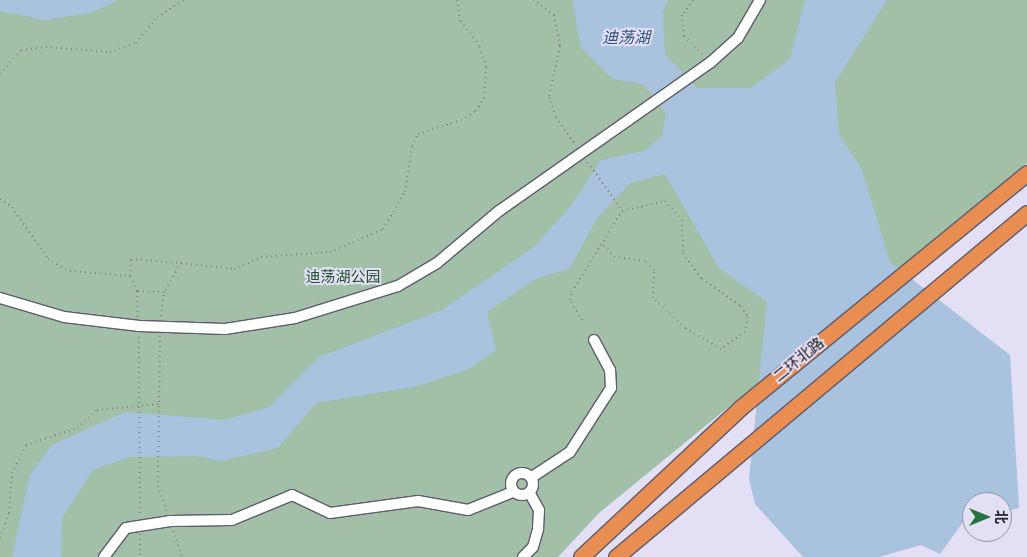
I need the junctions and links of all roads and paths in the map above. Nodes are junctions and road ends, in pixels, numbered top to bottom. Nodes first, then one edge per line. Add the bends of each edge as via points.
1 (184, 0) edge
2 (457, 0) edge
3 (533, 0) edge
4 (693, 0) edge
5 (760, 0) edge
6 (711, 62) junction
7 (0, 74) edge
8 (583, 155) junction
9 (1027, 174) edge
10 (0, 199) edge
11 (622, 211) junction
12 (1027, 213) edge
13 (603, 245) junction
14 (181, 263) junction
15 (130, 276) junction
16 (137, 290) junction
17 (164, 292) junction
18 (0, 298) edge
19 (582, 320) dead end
20 (139, 326) junction
21 (160, 327) junction
22 (594, 340) dead end
23 (159, 404) junction
24 (140, 405) junction
25 (532, 477) junction
26 (158, 486) dead end
27 (140, 487) dead end
28 (513, 492) junction
29 (530, 494) junction
30 (0, 538) edge
31 (104, 557) edge
32 (523, 557) edge
33 (581, 557) edge
34 (616, 557) edge

1 - 7 path via 157,17 136,43 110,52 46,47 21,50
2 - 14 path via 460,20 479,46 486,67 484,98 468,116 418,134 405,192 383,229 330,252 261,257 234,269
3 - 8 path via 554,15 560,46 549,97 556,117
4 - 6 path via 682,15 684,36
5 - 6 lane via 738,38
6 - 8 lane
8 - 11 path
8 - 21 lane via 398,286 294,318 225,329
9 - 33 highway, 二环北路 via 740,408
10 - 15 path via 12,207 48,259 70,271
11 - 13 path
11 - 13 path via 658,201 670,204 682,220 683,253 702,280 741,306 748,317 745,332 721,349 685,328 653,298 654,270 645,261 615,257
12 - 34 highway via 941,289 733,456
13 - 19 path via 572,292 570,300
14 - 15 path via 131,259
14 - 17 path
15 - 16 path
16 - 17 path
16 - 20 path
17 - 21 path
18 - 20 lane via 64,317
20 - 21 lane
20 - 24 path
21 - 23 path
22 - 25 lane via 610,370 611,388 570,452
23 - 24 path
23 - 26 path
24 - 27 path
24 - 30 path via 97,410 77,428 26,445 12,474 9,513
25 - 28 lane via 524,472 515,474 510,483
25 - 29 lane
28 - 29 lane via 521,496
28 - 31 lane via 468,510 418,501 330,513 292,495 232,520 170,521 126,528
29 - 32 lane via 539,510 538,529 533,547

